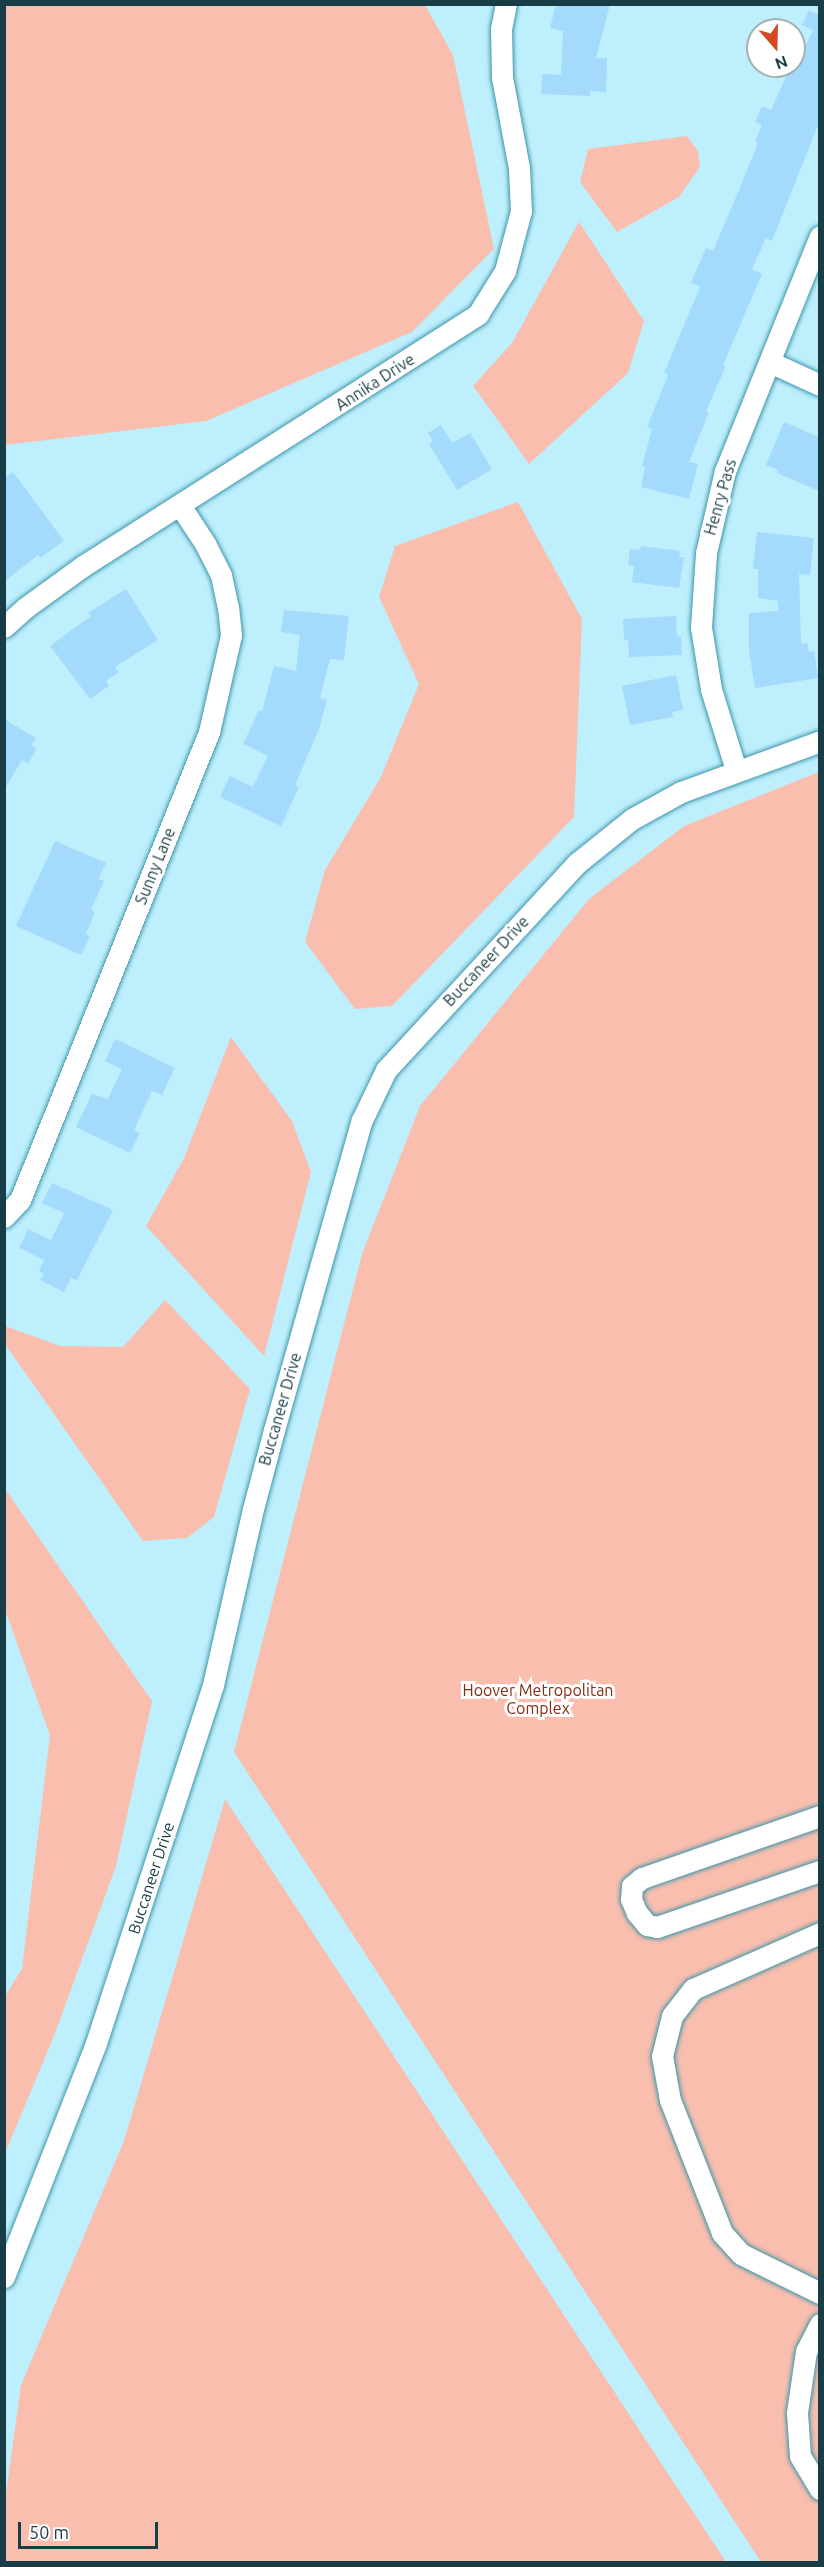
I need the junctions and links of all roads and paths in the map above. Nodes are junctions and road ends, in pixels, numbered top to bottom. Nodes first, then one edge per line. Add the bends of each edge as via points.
1 (506, 4) edge
2 (819, 236) edge
3 (770, 362) junction
4 (819, 385) edge
5 (181, 507) junction
6 (4, 627) edge
7 (819, 741) edge
8 (736, 770) junction
9 (4, 1217) edge
10 (819, 1816) edge
11 (819, 1871) edge
12 (819, 1933) edge
13 (4, 2277) edge
14 (819, 2293) edge
15 (819, 2324) edge
16 (819, 2489) edge

1 - 5 street, Annika Drive via 501,29 502,77 519,168 521,211 505,271 478,314
2 - 3 street, Henry Pass
3 - 4 street
3 - 8 street, Henry Pass via 725,471 710,531 702,587 701,627 711,689
5 - 6 street, Annika Drive via 83,566
5 - 9 street, Sunny Lane via 207,545 221,575 228,608 231,635 212,722 20,1200
7 - 8 street, Buccaneer Drive
8 - 13 street, Buccaneer Drive via 681,792 632,819 576,864 386,1070 367,1110 273,1430 213,1685 96,2043
10 - 11 street via 642,1878 632,1886 631,1899 647,1925 657,1927
12 - 14 street via 693,1989 672,2016 662,2056 670,2100 722,2233 741,2254
15 - 16 street via 806,2350 797,2413 800,2456

